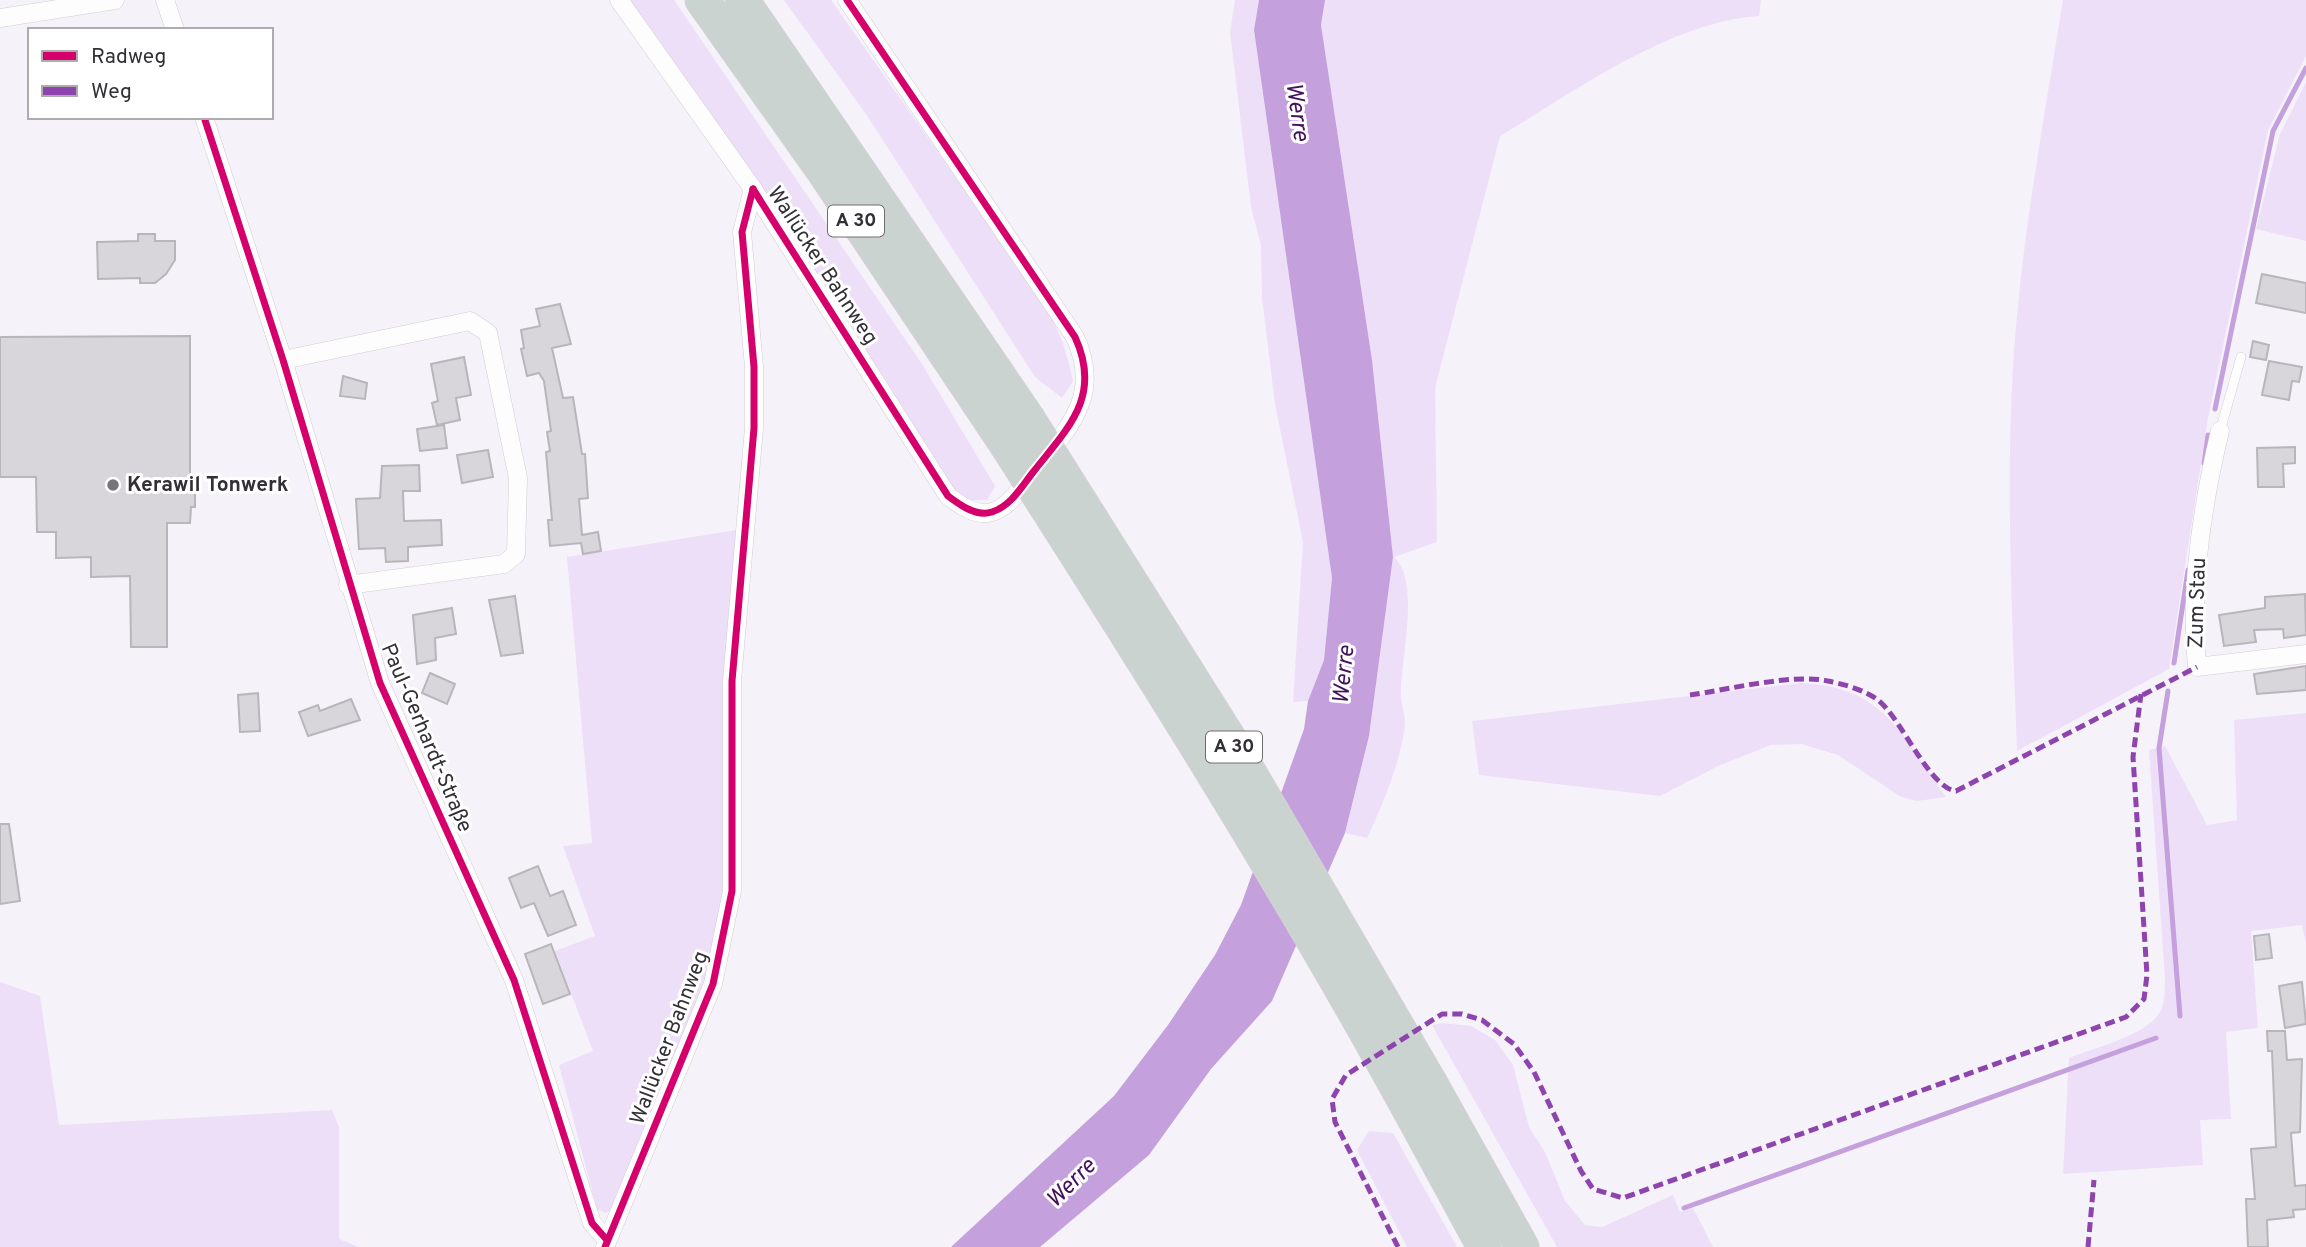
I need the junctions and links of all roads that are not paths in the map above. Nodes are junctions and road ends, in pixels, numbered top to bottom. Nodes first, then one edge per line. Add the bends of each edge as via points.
1 (115, 0) edge
2 (165, 0) edge
3 (619, 0) edge
4 (702, 0) edge
5 (742, 0) edge
6 (847, 0) edge
7 (0, 18) edge
8 (174, 28) edge
9 (205, 119) edge
10 (753, 189) junction
11 (2241, 357) dead end
12 (283, 360) junction
13 (2220, 430) joint
14 (348, 585) junction
15 (2306, 653) edge
16 (606, 1244) edge
17 (1484, 1247) edge
18 (1522, 1247) edge

1 - 7 street
2 - 8 street
3 - 10 street, Wallücker Bahnweg
4 - 17 highway, A 30, bridge via 1006,444 1165,693 1363,1025
5 - 18 highway, A 30, bridge via 1027,417 1234,746
6 - 10 street, Wallücker Bahnweg via 1084,356 1086,375 1076,418 1007,504 990,513 978,512 963,508 948,496
9 - 12 street, Paul-Gerhardt-Straße
10 - 16 street, Wallücker Bahnweg via 742,232 754,367 754,428 733,681 732,891 713,984
11 - 13 lane
12 - 14 street, Paul-Gerhardt-Straße
12 - 14 street via 470,321 488,333 518,478 516,554 504,564
13 - 15 street, Zum Stau via 2199,555 2197,667
14 - 16 street, Paul-Gerhardt-Straße via 380,683 514,980 592,1223

